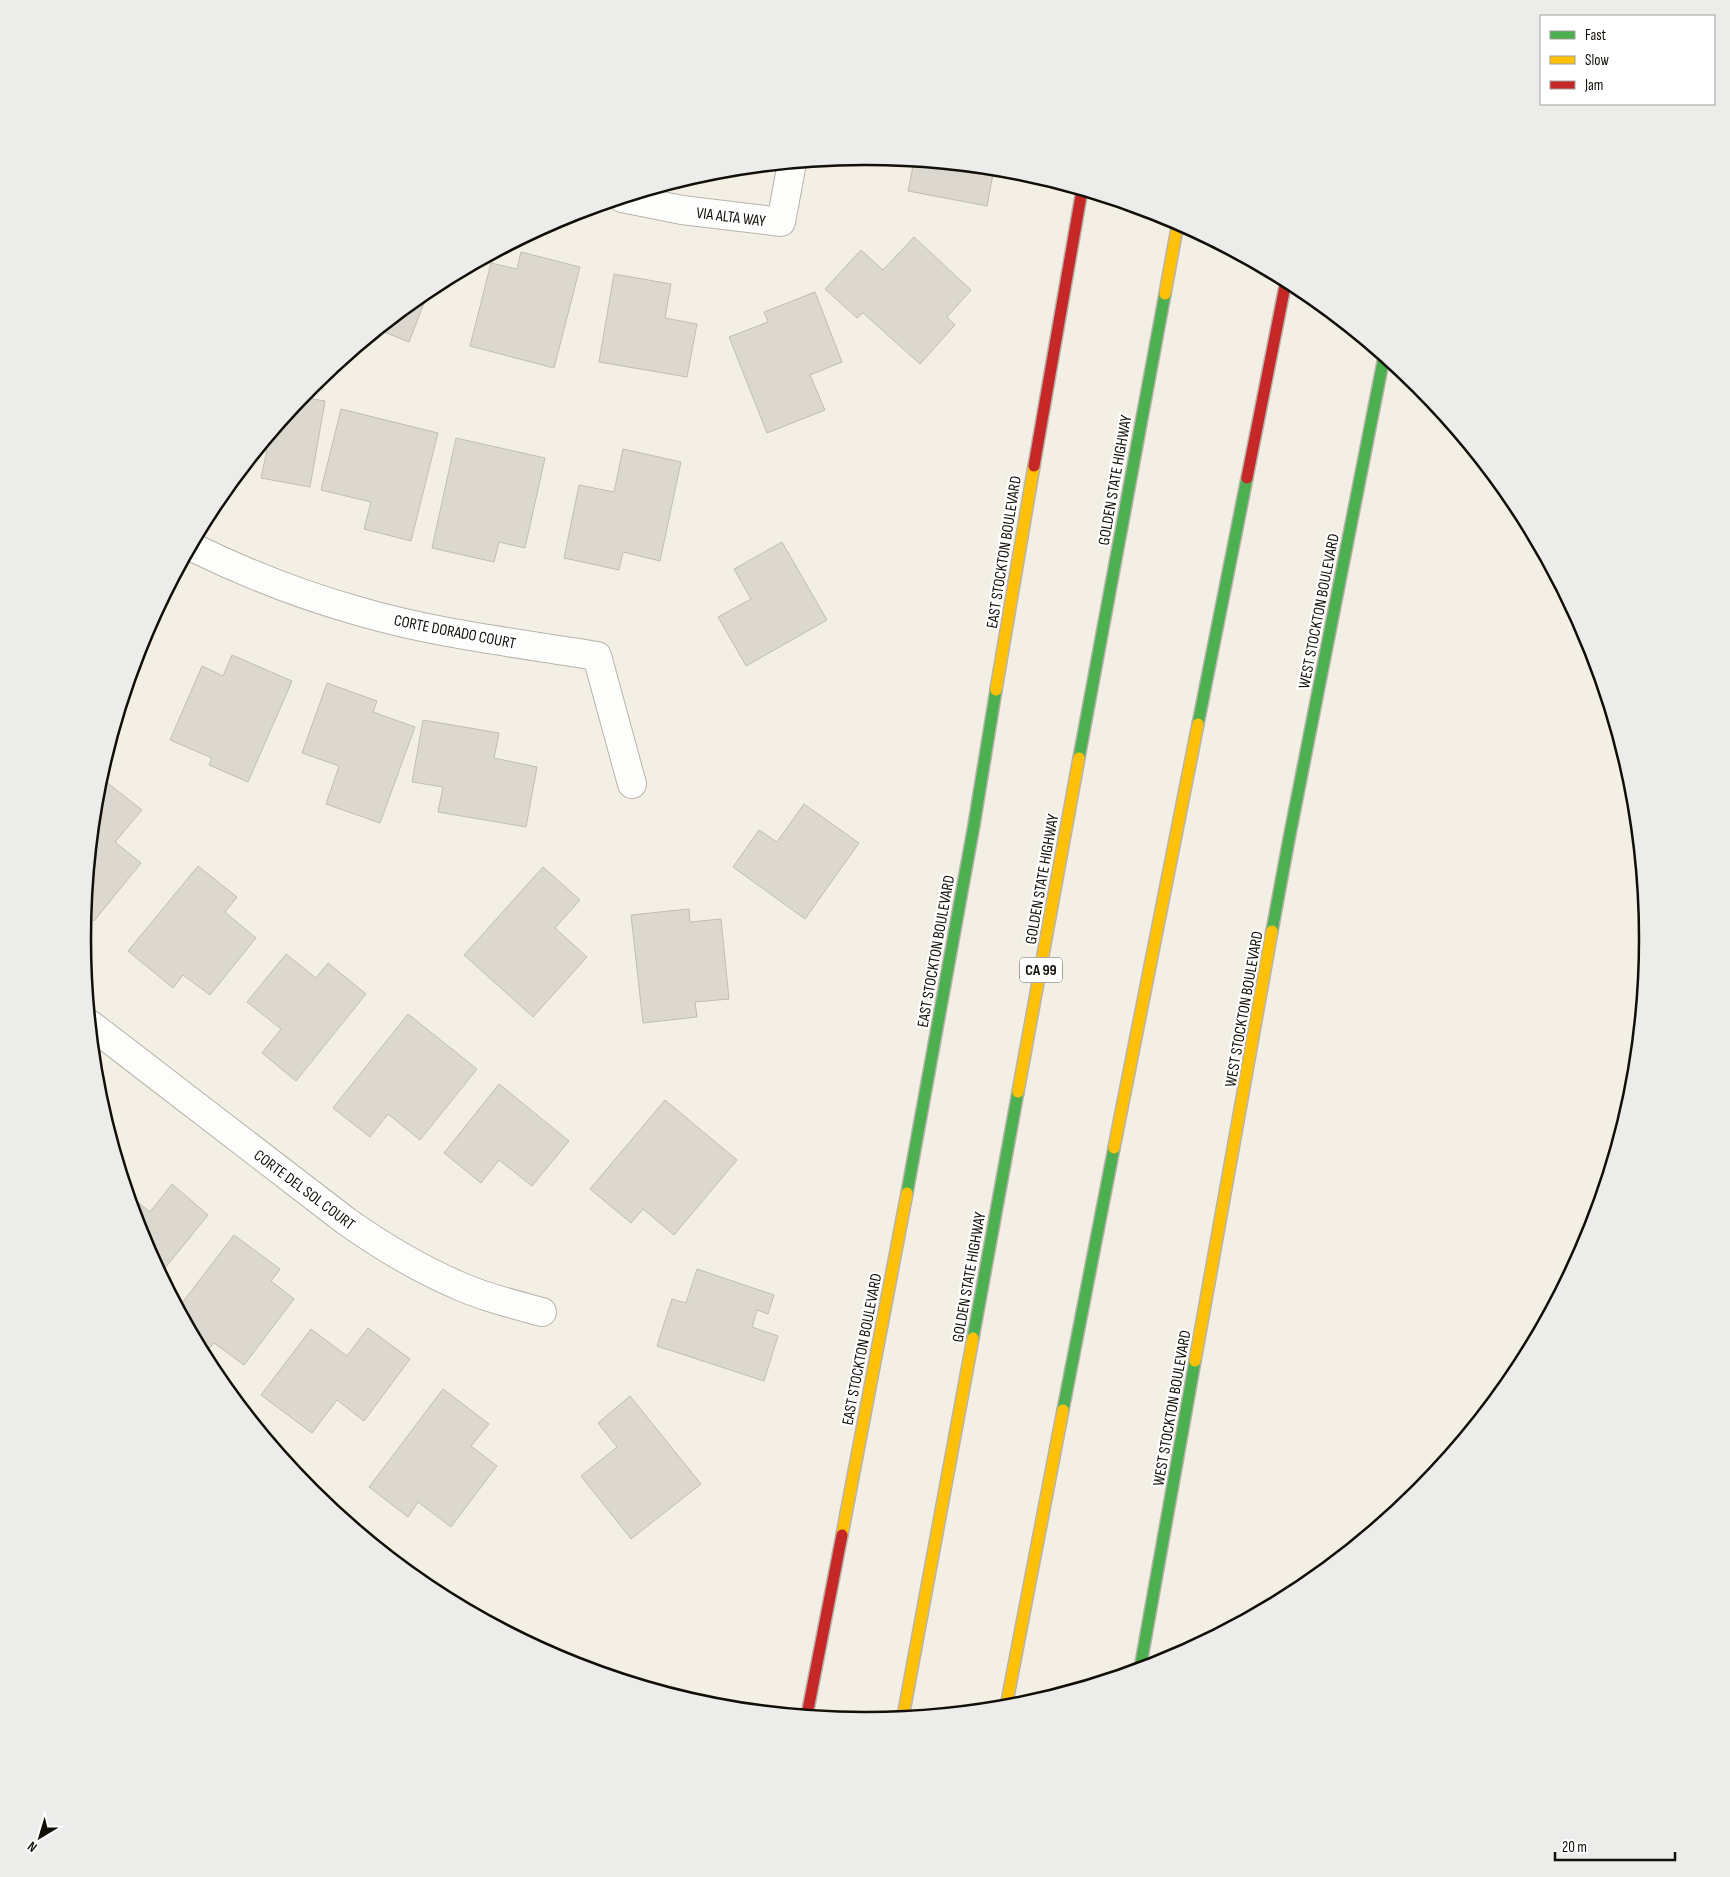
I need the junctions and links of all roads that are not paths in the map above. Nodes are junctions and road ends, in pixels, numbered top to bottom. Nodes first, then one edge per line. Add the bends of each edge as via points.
1 (791, 168) edge
2 (1081, 196) edge
3 (634, 200) edge
4 (1177, 231) edge
5 (1285, 288) edge
6 (1383, 364) edge
7 (197, 549) edge
8 (632, 784) dead end
9 (97, 1030) edge
10 (542, 1312) dead end
11 (1142, 1660) edge
12 (1008, 1699) edge
13 (808, 1710) edge
14 (904, 1711) edge

1 - 3 street, VIA ALTA WAY via 781,222 682,210
2 - 13 main road, EAST STOCKTON BOULEVARD via 956,922
4 - 14 main road, GOLDEN STATE HIGHWAY / CA 99
5 - 12 main road
6 - 11 main road, WEST STOCKTON BOULEVARD via 1289,839
7 - 8 street, CORTE DORADO COURT via 226,564 360,612 446,631 597,656
9 - 10 street, CORTE DEL SOL COURT via 380,1245 456,1285

